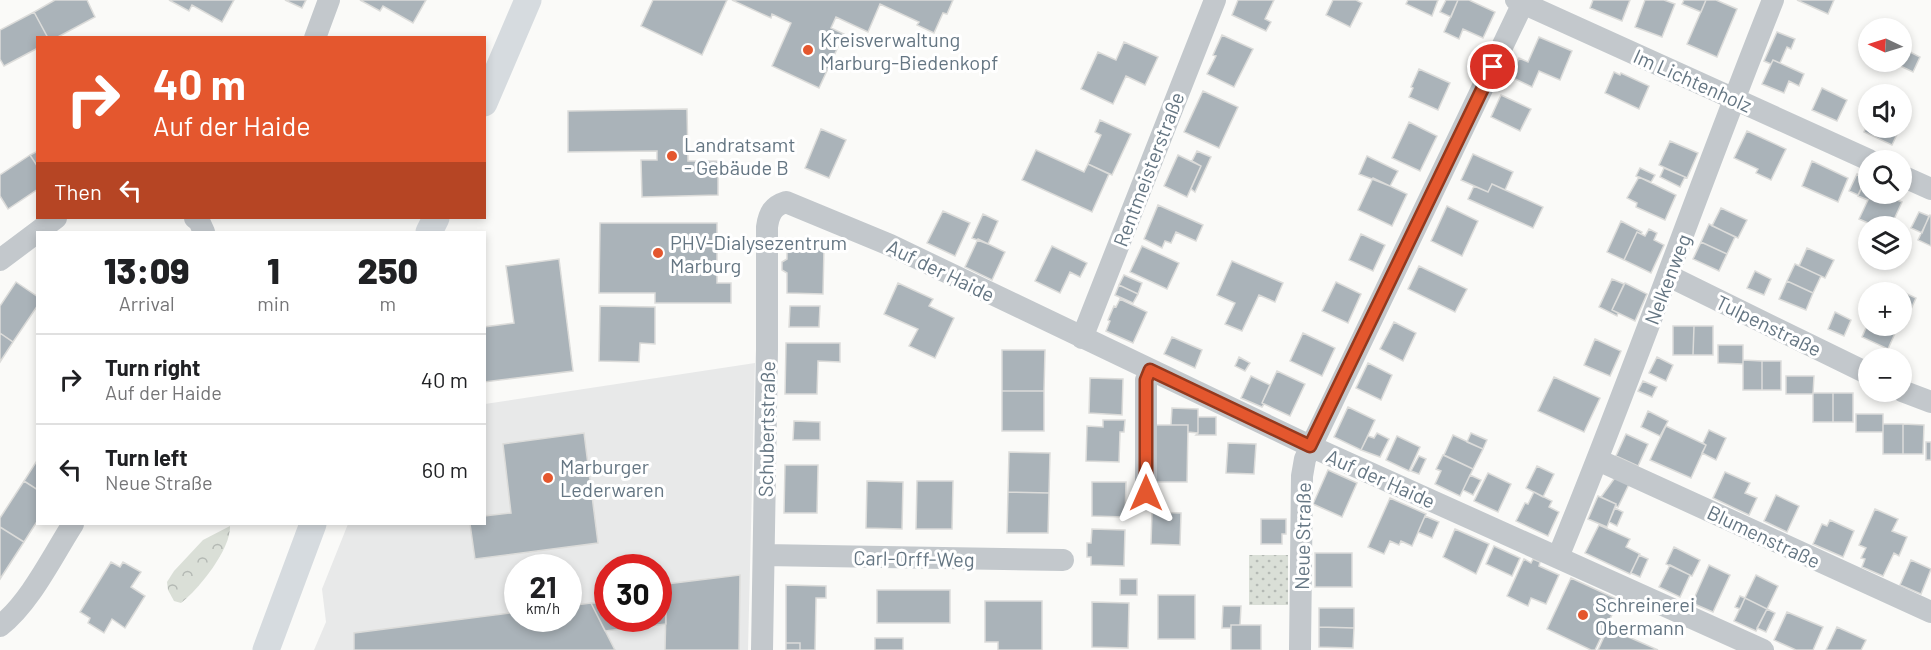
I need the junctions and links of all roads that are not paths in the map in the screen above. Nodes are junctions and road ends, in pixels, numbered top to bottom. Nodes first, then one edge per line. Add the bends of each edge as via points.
1 (329, 0) edge
2 (528, 0) edge
3 (1215, 0) edge
4 (1773, 0) edge
5 (1520, 2) edge
6 (316, 36) edge
7 (1734, 98) junction
8 (486, 99) edge
9 (1858, 155) edge
10 (1912, 180) edge
11 (1931, 189) edge
12 (773, 209) joint
13 (55, 219) edge
14 (39, 231) edge
15 (36, 233) edge
16 (0, 260) edge
17 (1668, 276) junction
18 (1082, 338) junction
19 (1858, 369) edge
20 (1150, 370) junction
21 (1912, 395) edge
22 (1931, 402) edge
23 (1310, 446) junction
24 (1598, 460) junction
25 (1146, 493) dead end
26 (72, 525) edge
27 (313, 525) edge
28 (764, 555) junction
29 (1558, 557) junction
30 (1064, 560) dead end
31 (1931, 612) edge
32 (0, 626) edge
33 (266, 650) edge
34 (762, 650) edge
35 (1300, 650) edge
36 (1762, 650) edge

1 - 6 street
2 - 8 main road
3 - 18 street, Rentmeisterstraße
4 - 7 street, Nelkenweg
5 - 7 street, Im Lichtenholz
5 - 23 street, Neue Straße
7 - 9 street, Im Lichtenholz
7 - 17 street, Nelkenweg
10 - 11 street
12 - 18 street, Auf der Haide via 786,202 890,245
12 - 28 street, Schubertstraße via 767,226
13 - 14 street
15 - 16 street
17 - 19 street, Tulpenstraße
17 - 24 street, Nelkenweg
18 - 20 street, Auf der Haide
20 - 23 street, Auf der Haide
20 - 25 street via 1146,380
21 - 22 street
23 - 29 street, Auf der Haide
23 - 35 street, Neue Straße via 1302,476
24 - 29 street, Nelkenweg
24 - 31 street, Blumenstraße
26 - 32 street via 23,602
27 - 33 main road
28 - 30 street, Carl-Orff-Weg
28 - 34 street, Schubertstraße
29 - 36 street, Auf der Haide

